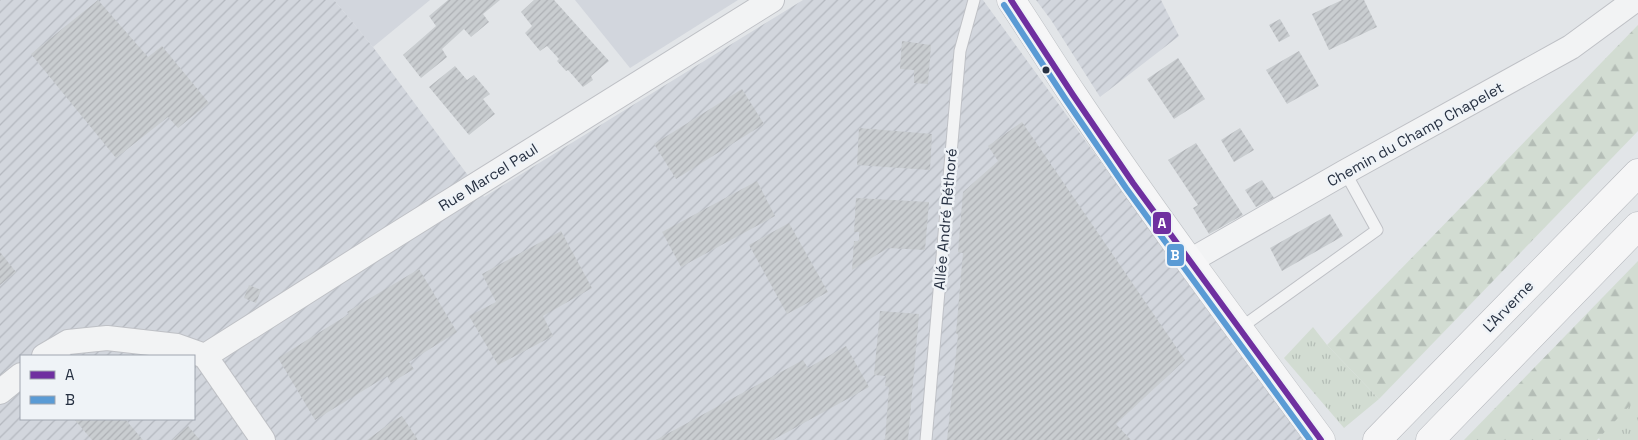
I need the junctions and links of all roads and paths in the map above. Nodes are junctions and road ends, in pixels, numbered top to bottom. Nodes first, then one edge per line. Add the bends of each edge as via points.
1 (772, 0) edge
2 (974, 0) edge
3 (1011, 0) edge
4 (1635, 0) edge
5 (1345, 172) junction
6 (1638, 173) edge
7 (1638, 226) edge
8 (1190, 261) junction
9 (1240, 329) junction
10 (46, 355) edge
11 (205, 356) junction
12 (20, 376) edge
13 (0, 392) edge
14 (263, 440) edge
15 (926, 440) edge
16 (1321, 440) edge
17 (1377, 440) edge
18 (1430, 440) edge

1 - 11 street, Rue Marcel Paul
2 - 15 lane, Allée André Réthoré via 960,51
3 - 8 main road via 1072,94
4 - 5 street, Chemin du Champ Chapelet via 1571,47
5 - 8 street, Chemin du Champ Chapelet
5 - 9 lane via 1377,230
6 - 17 main road, L'Arverne
7 - 18 main road
8 - 9 main road
9 - 16 main road
10 - 11 street via 68,342 107,338 177,346
11 - 14 street
12 - 13 street

